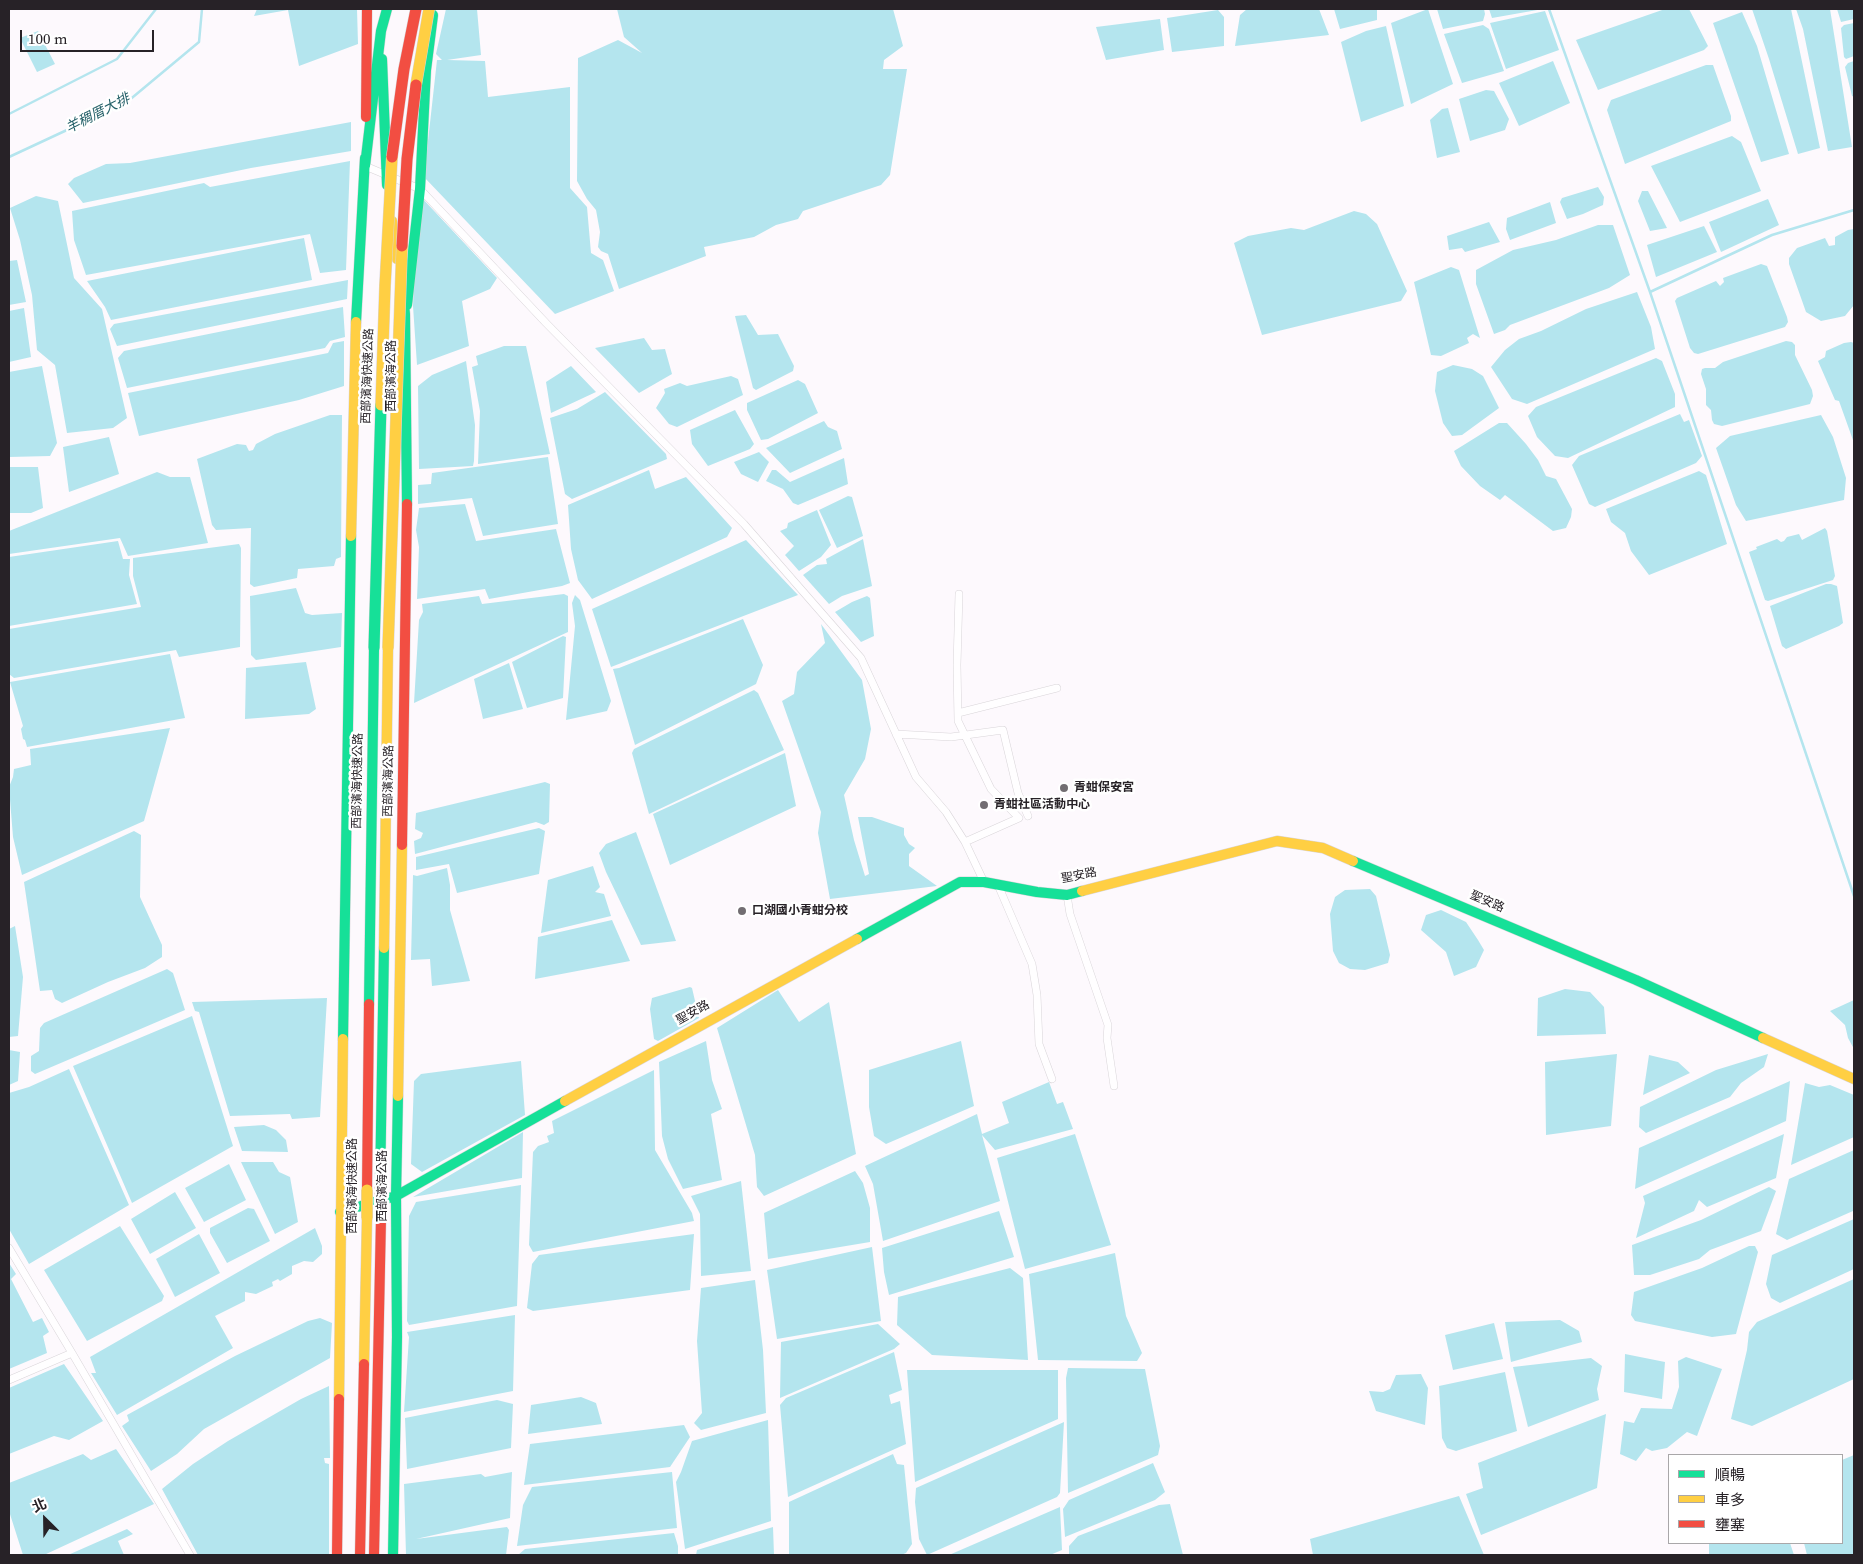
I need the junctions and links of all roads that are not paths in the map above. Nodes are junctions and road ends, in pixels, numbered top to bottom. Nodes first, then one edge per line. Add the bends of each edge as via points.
1 (367, 9) edge
2 (380, 9) edge
3 (387, 9) edge
4 (416, 9) edge
5 (429, 9) edge
6 (434, 9) edge
7 (381, 31) junction
8 (365, 166) junction
9 (385, 176) junction
10 (420, 189) junction
11 (405, 314) junction
12 (958, 594) dead end
13 (1057, 688) dead end
14 (958, 713) junction
15 (896, 734) junction
16 (965, 736) junction
17 (1028, 816) dead end
18 (965, 842) junction
19 (984, 882) junction
20 (998, 885) junction
21 (1067, 895) junction
22 (1052, 1079) dead end
23 (1854, 1079) edge
24 (1114, 1086) dead end
25 (396, 1196) junction
26 (340, 1212) junction
27 (9, 1248) edge
28 (72, 1353) junction
29 (9, 1380) edge
30 (190, 1555) edge
31 (337, 1555) edge
32 (360, 1555) edge
33 (374, 1555) edge
34 (393, 1555) edge

1 - 8 main road
2 - 7 main road, 西部濱海公路
3 - 7 main road
4 - 32 main road, 西部濱海快速公路, bridge via 392,159 384,286 374,648
5 - 33 main road, bridge via 407,159 399,287 388,648
6 - 10 main road via 426,70
7 - 8 main road
7 - 9 main road, 西部濱海公路
8 - 9 street
8 - 26 main road via 354,352
9 - 10 street
9 - 11 main road, 西部濱海公路
10 - 11 main road
10 - 15 street via 546,323 744,524 861,658
11 - 25 main road, 西部濱海公路 via 408,515
12 - 14 street
13 - 14 street
14 - 16 street
15 - 16 street
15 - 18 street via 916,777 946,812
16 - 17 street via 1003,730 1018,793
16 - 18 street via 991,789 1019,818
18 - 19 street
19 - 20 main road, 聖安路
19 - 25 main road, 聖安路 via 960,882
20 - 21 main road, 聖安路
20 - 22 street via 1032,964 1039,1044
21 - 23 main road, 聖安路 via 1277,841 1323,848 1636,980
21 - 24 street via 1070,914 1108,1025
25 - 26 main road, 聖安路
25 - 34 main road, 西部濱海公路
26 - 31 main road
27 - 28 street
28 - 29 street
28 - 30 street

